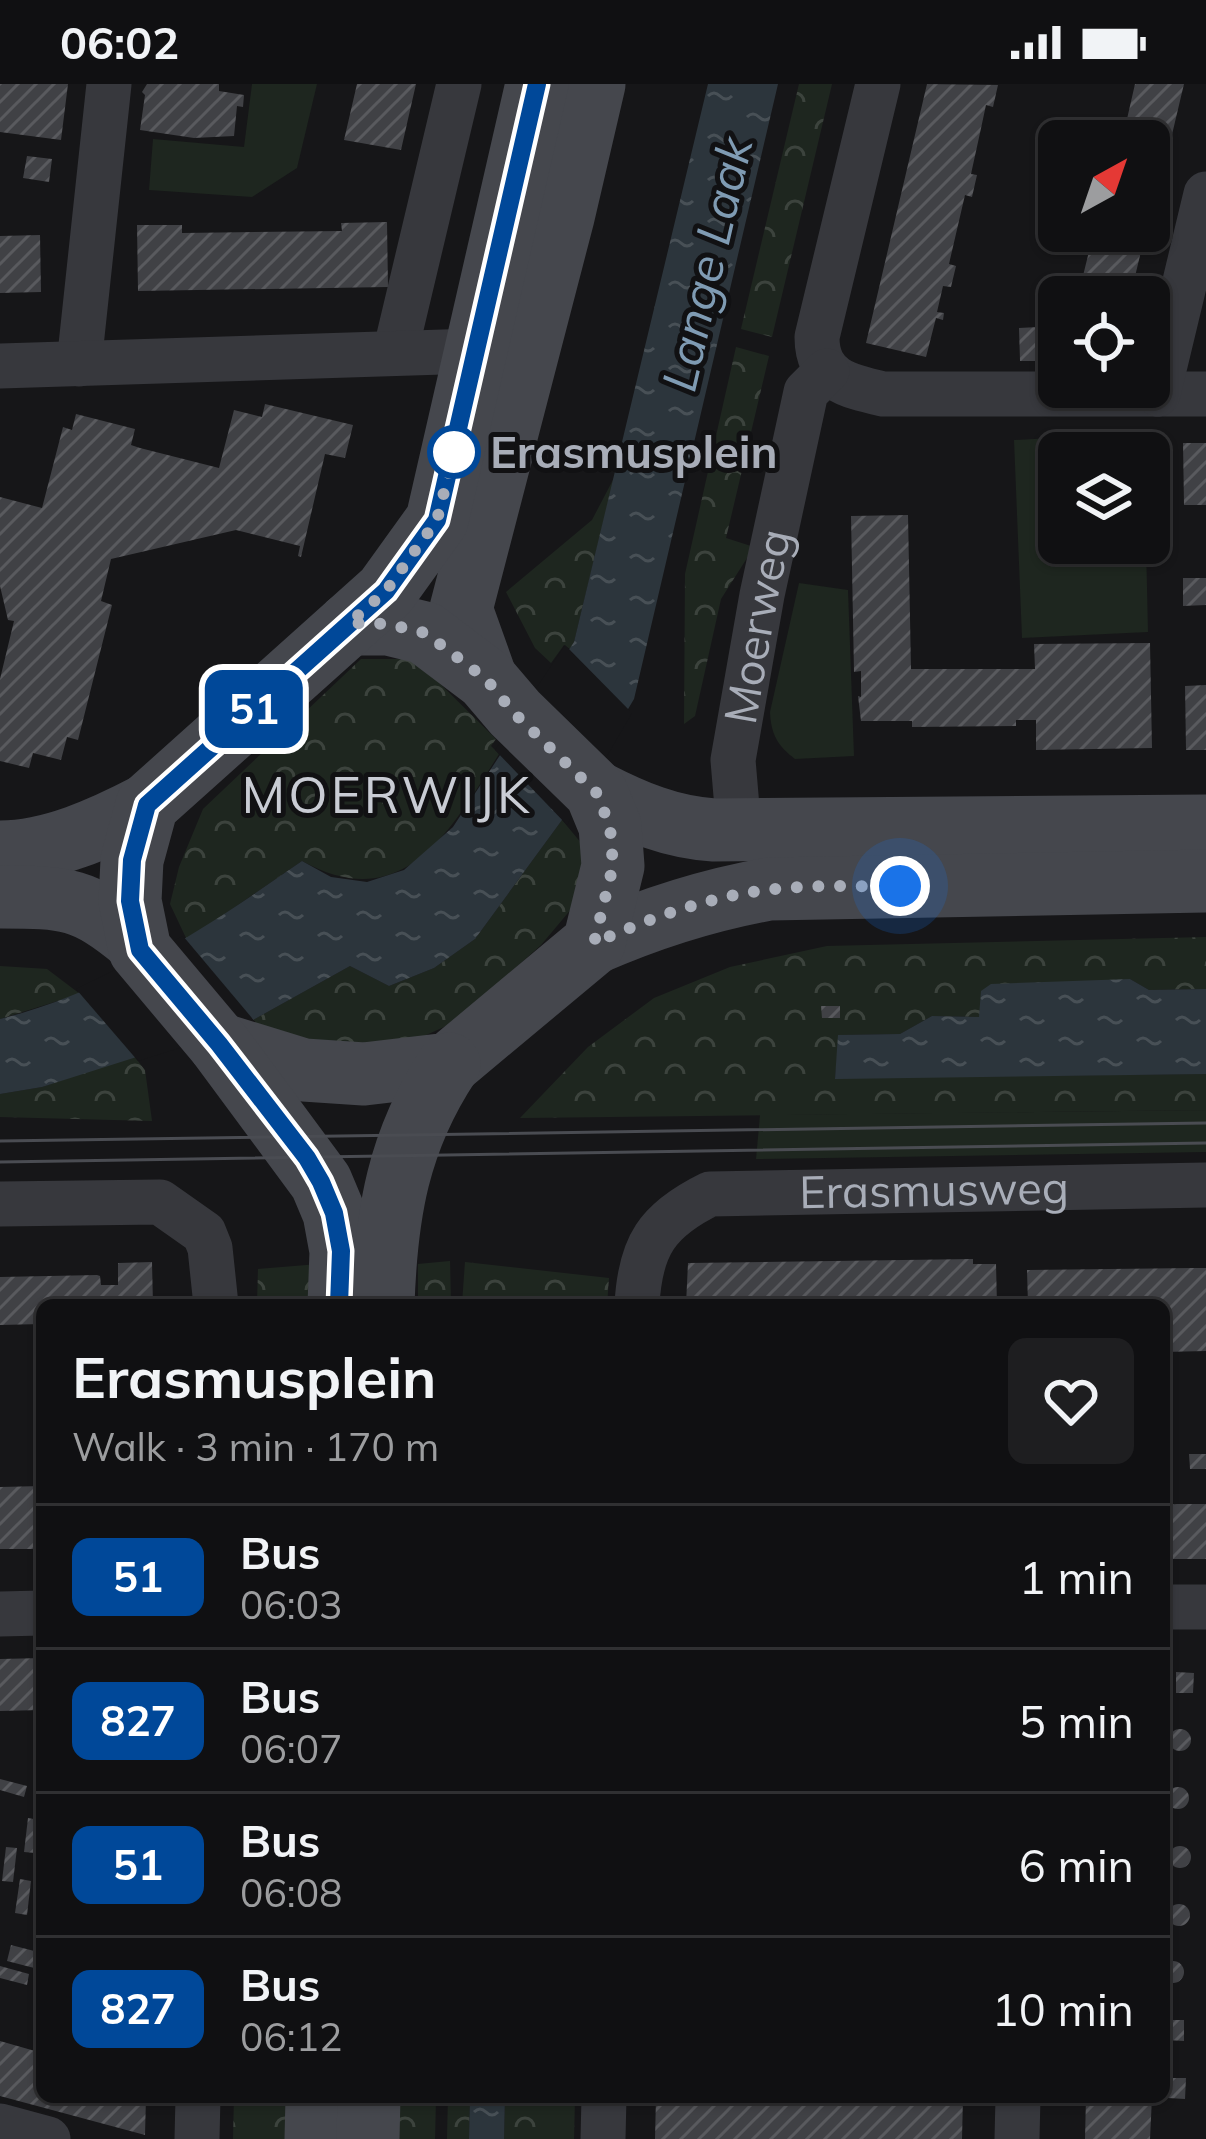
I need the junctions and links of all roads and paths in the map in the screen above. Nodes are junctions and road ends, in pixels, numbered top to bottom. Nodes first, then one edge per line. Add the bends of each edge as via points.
1 (109, 84) edge
2 (459, 84) edge
3 (537, 84) edge
4 (594, 84) edge
5 (878, 84) edge
6 (1206, 194) edge
7 (1170, 344) edge
8 (475, 351) junction
9 (395, 353) junction
10 (79, 364) junction
11 (0, 366) edge
12 (826, 371) junction
13 (1038, 394) edge
14 (1170, 394) edge
15 (1206, 394) edge
16 (349, 623) junction
17 (500, 696) junction
18 (596, 792) junction
19 (147, 805) junction
20 (1206, 826) edge
21 (739, 831) junction
22 (0, 852) edge
23 (1206, 881) edge
24 (0, 898) edge
25 (594, 943) junction
26 (138, 946) junction
27 (219, 1044) junction
28 (449, 1064) junction
29 (1206, 1185) edge
30 (0, 1204) edge
31 (215, 1299) edge
32 (339, 1299) edge
33 (383, 1299) edge
34 (637, 1299) edge
35 (1170, 1607) edge
36 (1206, 1607) edge
37 (36, 1613) edge
38 (0, 1614) edge
39 (198, 2103) edge
40 (317, 2103) edge
41 (369, 2103) edge
42 (604, 2103) edge
43 (1018, 2103) edge
44 (0, 2126) edge
45 (49, 2139) edge
46 (197, 2139) edge
47 (316, 2139) edge
48 (368, 2139) edge
49 (603, 2139) edge
50 (1017, 2139) edge

1 - 10 street
2 - 9 street
3 - 8 main road
4 - 17 main road via 461,609
5 - 12 street via 817,337
6 - 7 street
8 - 9 street
8 - 16 main road via 437,520 386,591
9 - 10 street
10 - 11 street
12 - 13 street via 883,394
12 - 21 street, Moerweg via 806,392 762,595 733,760
14 - 15 street
16 - 17 main road via 425,633
16 - 19 main road
17 - 18 main road
18 - 21 main road via 646,817
18 - 25 main road via 610,826 613,866
19 - 22 main road via 104,827
19 - 26 main road via 132,860
20 - 21 main road
23 - 25 main road via 769,889 649,919
24 - 26 main road via 86,905
25 - 28 main road
26 - 27 main road
27 - 28 main road via 304,1070 364,1074
27 - 32 main road via 321,1182 341,1251
28 - 33 main road via 403,1157 386,1231
29 - 34 street, Erasmusweg via 710,1194 668,1220 646,1246
30 - 31 street via 160,1202 204,1233
35 - 36 street
37 - 38 street
39 - 46 street
40 - 47 main road
41 - 48 main road
42 - 49 street
43 - 50 street
44 - 45 street

